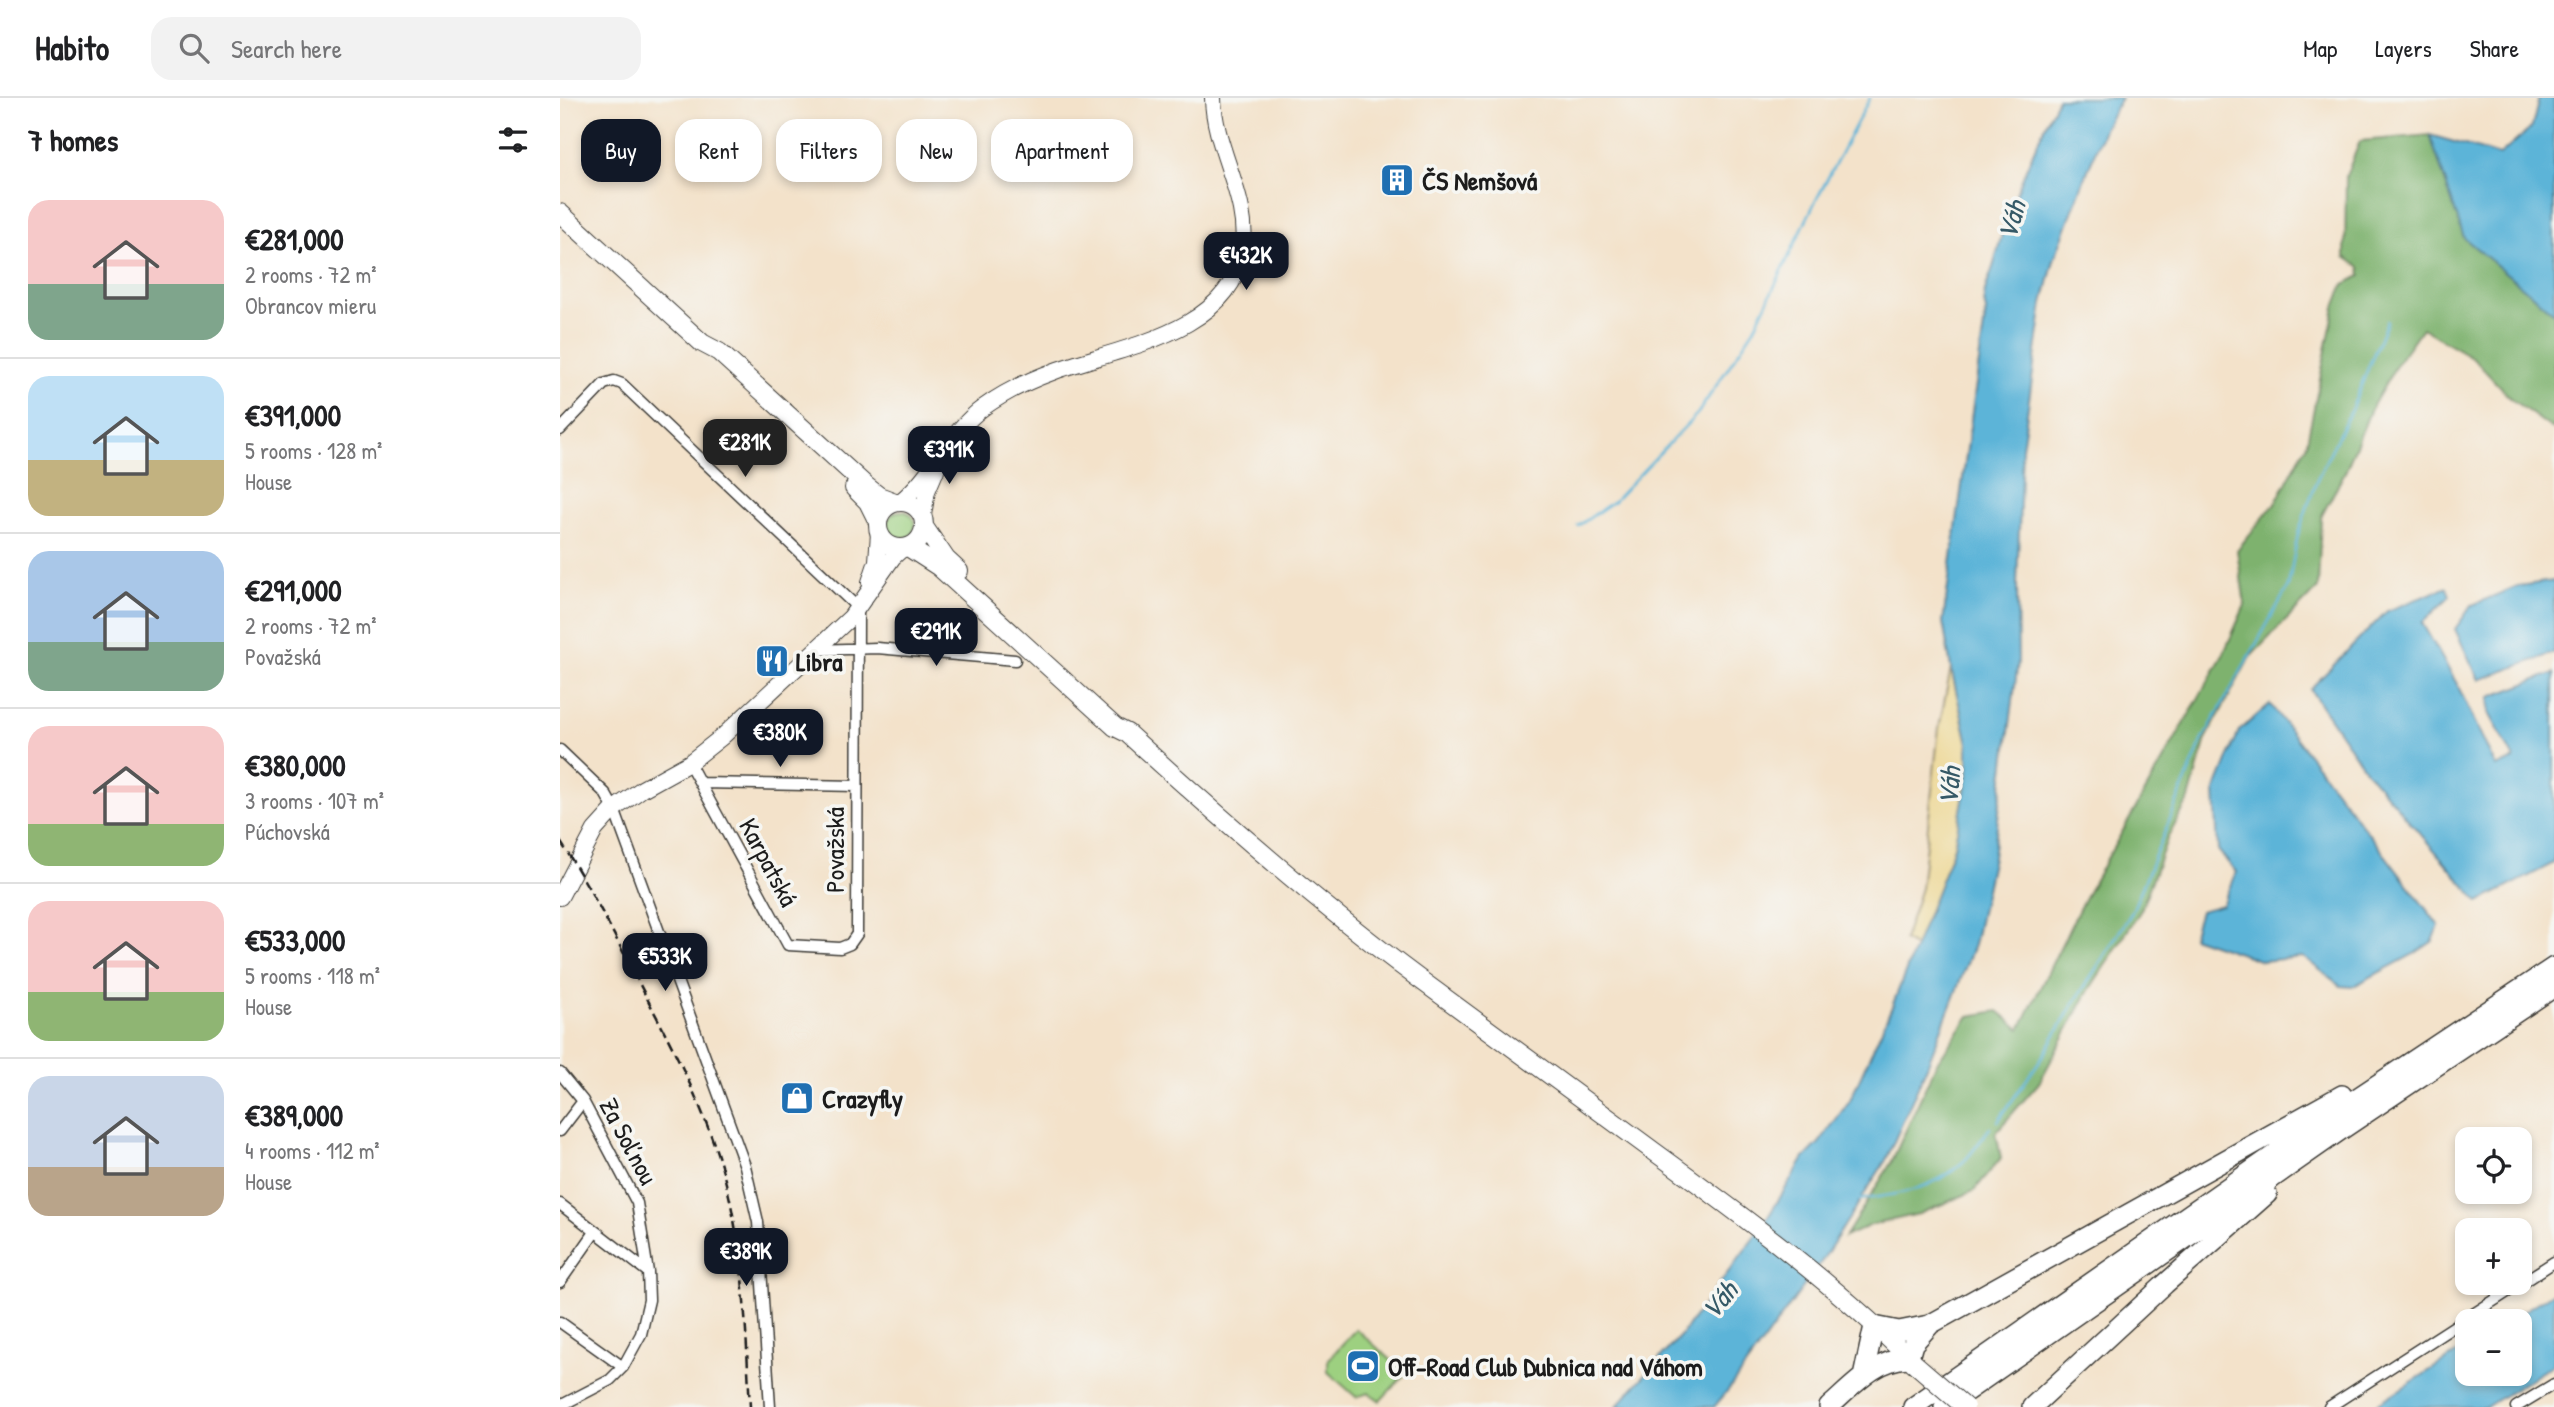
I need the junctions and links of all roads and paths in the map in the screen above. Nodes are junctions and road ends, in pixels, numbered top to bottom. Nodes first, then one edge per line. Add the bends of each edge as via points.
1 (1213, 98) edge
2 (560, 213) edge
3 (702, 343) junction
4 (560, 430) edge
5 (944, 448) junction
6 (898, 502) junction
7 (924, 521) junction
8 (879, 527) junction
9 (906, 548) junction
10 (861, 603) junction
11 (857, 649) junction
12 (816, 650) junction
13 (1015, 660) dead end
14 (1128, 733) junction
15 (560, 750) edge
16 (690, 763) junction
17 (701, 783) junction
18 (858, 786) junction
19 (614, 809) junction
20 (560, 897) edge
21 (788, 945) joint
22 (2554, 967) edge
23 (2554, 987) edge
24 (2417, 1057) junction
25 (560, 1073) edge
26 (583, 1101) junction
27 (560, 1132) edge
28 (2338, 1132) junction
29 (560, 1204) edge
30 (595, 1232) junction
31 (2554, 1262) edge
32 (648, 1272) junction
33 (560, 1282) edge
34 (560, 1322) edge
35 (1871, 1323) junction
36 (1929, 1325) junction
37 (1912, 1360) junction
38 (623, 1367) junction
39 (1863, 1377) junction
40 (2554, 1384) edge
41 (560, 1406) edge
42 (770, 1407) edge
43 (1829, 1407) edge
44 (1913, 1407) edge
45 (1944, 1407) edge
46 (1965, 1407) edge
47 (2032, 1407) edge
48 (2329, 1407) edge
49 (2516, 1407) edge

1 - 5 main road via 1244,230 1240,265 1223,293 1177,329 1055,370 1002,395 960,427
2 - 3 main road
3 - 6 main road via 719,352 865,485
3 - 8 main road via 712,358 868,502
4 - 10 street via 604,384 622,384
5 - 6 main road via 910,494
5 - 7 main road via 927,491
6 - 7 main road via 911,503
6 - 8 main road via 884,509
7 - 9 main road via 921,538
7 - 14 main road via 946,559 1122,720
8 - 9 main road via 886,543
8 - 10 main road via 877,561
9 - 10 main road via 893,557
9 - 14 main road via 939,567 1115,727
10 - 11 street, Považská
10 - 12 main road
11 - 12 street
11 - 13 street
11 - 18 street, Považská
12 - 16 main road
14 - 35 main road via 1259,849 1415,976 1714,1194
15 - 19 street via 605,793
16 - 17 street, Karpatská
16 - 19 main road
17 - 18 street
17 - 21 street, Karpatská
18 - 21 street, Považská via 857,934 850,944 839,948
19 - 20 main road via 595,830
19 - 42 street via 745,1166 758,1222
22 - 24 highway
23 - 28 highway
24 - 36 highway via 2390,1065
24 - 44 highway
25 - 26 street, Za Soľnou
26 - 27 street
26 - 32 street, Za Soľnou via 637,1203
28 - 45 highway
28 - 47 highway
29 - 30 street
30 - 32 street
30 - 33 street
31 - 48 street
32 - 38 street, Za Soľnou via 649,1300 640,1334
34 - 38 street
35 - 36 highway via 1899,1331
35 - 37 main road
35 - 39 highway
36 - 37 highway via 1913,1344
37 - 39 highway via 1895,1358
37 - 46 main road, bridge
38 - 41 street, Za Soľnou via 611,1380
39 - 43 highway
40 - 49 street

